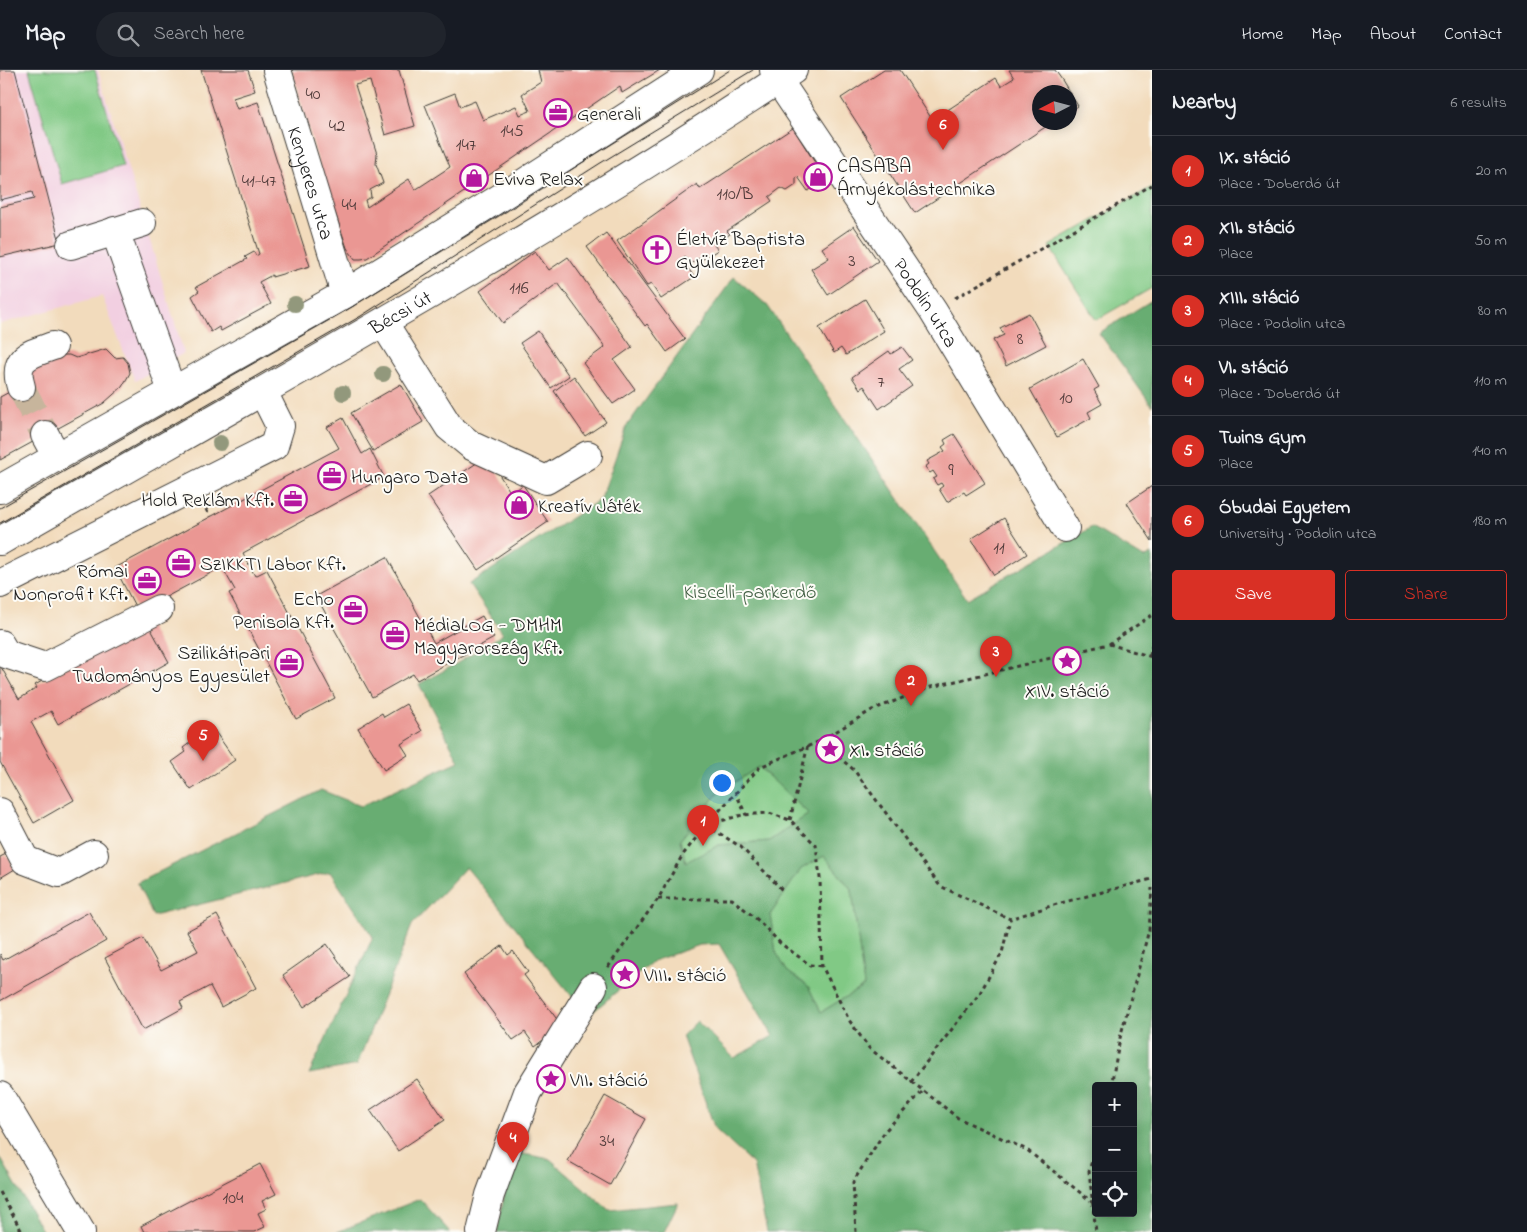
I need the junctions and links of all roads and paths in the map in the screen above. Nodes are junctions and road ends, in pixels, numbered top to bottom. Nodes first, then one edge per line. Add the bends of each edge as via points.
1 (276, 70) edge
2 (699, 70) edge
3 (782, 73) edge
4 (1152, 185) edge
5 (142, 223) dead end
6 (115, 231) junction
7 (71, 245) dead end
8 (345, 294) junction
9 (933, 311) junction
10 (383, 322) junction
11 (53, 346) dead end
12 (21, 387) tunnel mouth
13 (172, 391) junction
14 (263, 392) junction
15 (588, 455) dead end
16 (0, 489) edge
17 (1065, 528) dead end
18 (0, 541) edge
19 (0, 584) edge
20 (159, 609) dead end
21 (1152, 615) edge
22 (0, 644) edge
23 (1108, 644) junction
24 (1152, 645) edge
25 (1151, 657) edge
26 (820, 741) junction
27 (808, 745) junction
28 (735, 792) junction
29 (0, 812) edge
30 (746, 815) junction
31 (790, 820) junction
32 (706, 825) junction
33 (94, 854) dead end
34 (1152, 879) edge
35 (1152, 888) edge
36 (783, 892) dead end
37 (658, 899) junction
38 (1010, 919) junction
39 (822, 966) junction
40 (592, 987) joint
41 (911, 1082) junction
42 (1112, 1082) edge
43 (923, 1091) junction
44 (0, 1096) edge
45 (1092, 1161) edge
46 (0, 1192) edge
47 (1092, 1202) joint
48 (1094, 1217) edge
49 (22, 1232) edge
50 (81, 1232) edge
51 (481, 1232) edge
52 (856, 1232) edge
53 (1096, 1232) edge

1 - 8 main road, Kenyeres utca
2 - 8 main road
3 - 9 main road, Podolin utca
3 - 10 main road, Bécsi út via 599,192
4 - 9 path
5 - 6 main road
6 - 7 main road
6 - 13 main road
8 - 13 main road
9 - 17 main road, Podolin utca
10 - 14 main road, Bécsi út
10 - 15 main road via 449,427 472,446 546,480
11 - 12 main road via 29,354 22,360 18,368
13 - 16 main road via 51,446
14 - 18 main road, Bécsi út
14 - 19 main road via 280,426 274,446
20 - 22 main road via 46,667 6,654
21 - 23 path
23 - 25 path
23 - 26 path via 931,686 872,710
24 - 25 path
26 - 27 path
26 - 38 path via 854,770 940,886
27 - 28 path via 760,767
27 - 31 path
28 - 30 path
28 - 32 path
29 - 33 main road via 25,860 59,873
30 - 31 path via 769,814
30 - 32 path
31 - 39 path via 816,845
32 - 36 path via 741,847
32 - 37 path via 682,856
34 - 38 path
35 - 42 path via 1149,930
37 - 39 path via 732,899 780,943 810,965
37 - 40 path
38 - 41 path via 1002,953 980,994
39 - 41 path via 848,1020 869,1048
40 - 51 main road via 528,1092 490,1195
41 - 43 path
43 - 47 path via 958,1118 1027,1150
43 - 52 path via 885,1131 853,1182
44 - 50 main road
45 - 47 path via 1089,1171
46 - 49 path
48 - 53 path

